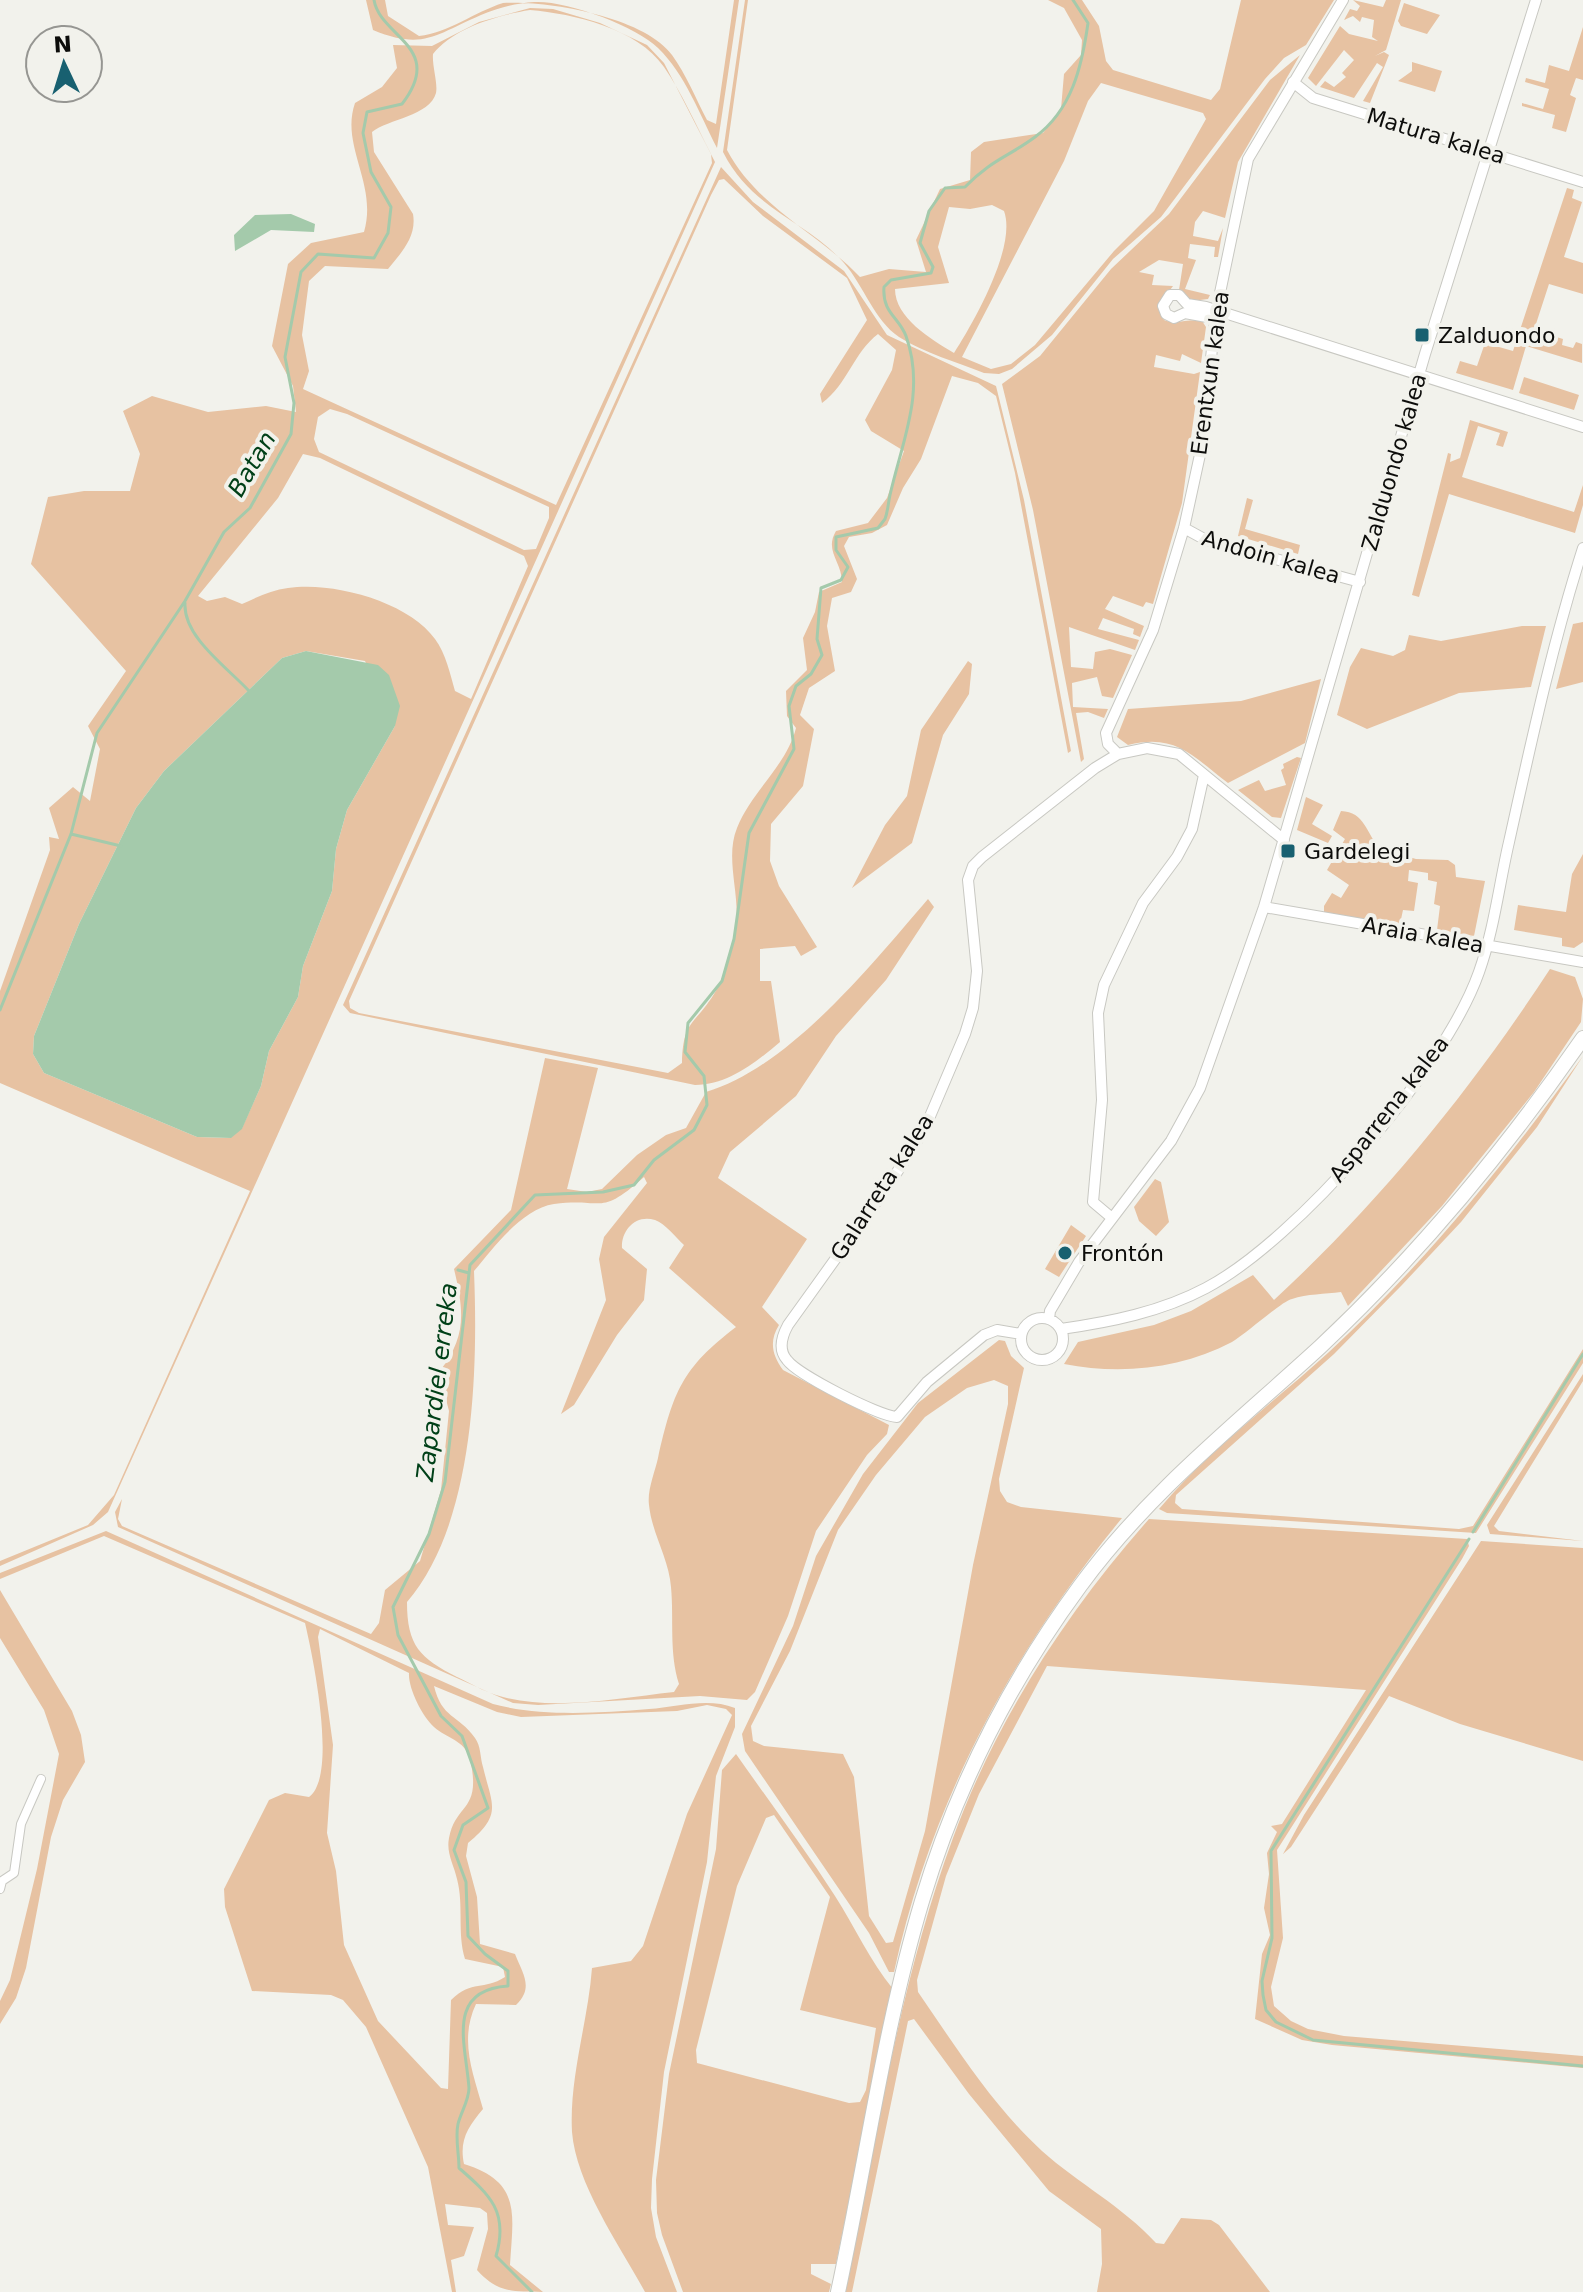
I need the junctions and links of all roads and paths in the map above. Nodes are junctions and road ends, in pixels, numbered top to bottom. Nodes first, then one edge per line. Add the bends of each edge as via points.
1 (1343, 0) edge
2 (1536, 0) edge
3 (1293, 82) junction
4 (1488, 152) junction
5 (1583, 182) edge
6 (1216, 312) junction
7 (1419, 375) junction
8 (1583, 427) edge
9 (1184, 528) junction
10 (1583, 548) edge
11 (1360, 582) junction
12 (1118, 754) junction
13 (1204, 775) junction
14 (1284, 840) junction
15 (1264, 907) junction
16 (1487, 946) junction
17 (1583, 962) edge
18 (1583, 1038) edge
19 (1112, 1218) junction
20 (1049, 1319) junction
21 (1061, 1329) junction
22 (1021, 1334) junction
23 (41, 1779) dead end
24 (0, 1889) edge
25 (838, 2292) edge

1 - 3 street, Erentxun kalea
2 - 4 street, Zalduondo kalea
3 - 4 street, Matura kalea via 1313,98
3 - 6 street, Erentxun kalea via 1248,159
4 - 5 street, Matura kalea
4 - 7 street, Zalduondo kalea
6 - 6 street via 1187,304 1179,295 1170,295 1163,306 1174,318
6 - 7 street
6 - 9 street, Erentxun kalea via 1201,450
7 - 8 street
7 - 11 street, Zalduondo kalea
9 - 11 street, Andoin kalea via 1206,540
9 - 12 street, Erentxun kalea via 1153,630 1106,733
10 - 16 street, Asparrena kalea via 1547,672
11 - 14 street, Zalduondo kalea
12 - 13 street, Galarreta kalea via 1169,749
12 - 22 street, Galarreta kalea via 973,866 967,891 977,979 965,1034 925,1128 782,1335 783,1353 793,1366 897,1417 927,1382 984,1335 997,1330
13 - 14 street, Galarreta kalea
13 - 19 street via 1192,829 1143,903 1104,985 1098,1013 1102,1100 1093,1202
14 - 15 street, Zalduondo kalea
15 - 16 street, Araia kalea
15 - 19 street, Zalduondo kalea via 1186,1117
16 - 17 street, Araia kalea
16 - 21 street, Asparrena kalea via 1460,1016 1428,1065 1355,1157 1277,1236 1226,1276 1183,1298 1143,1313
18 - 25 main road via 1500,1150 1388,1280 1139,1515 1081,1585 1011,1693 954,1810 922,1900
19 - 20 street, Zalduondo kalea via 1079,1262
20 - 21 street
20 - 22 street via 1032,1321
21 - 22 street via 1061,1349 1049,1359 1025,1351
23 - 24 street via 21,1824 14,1873

